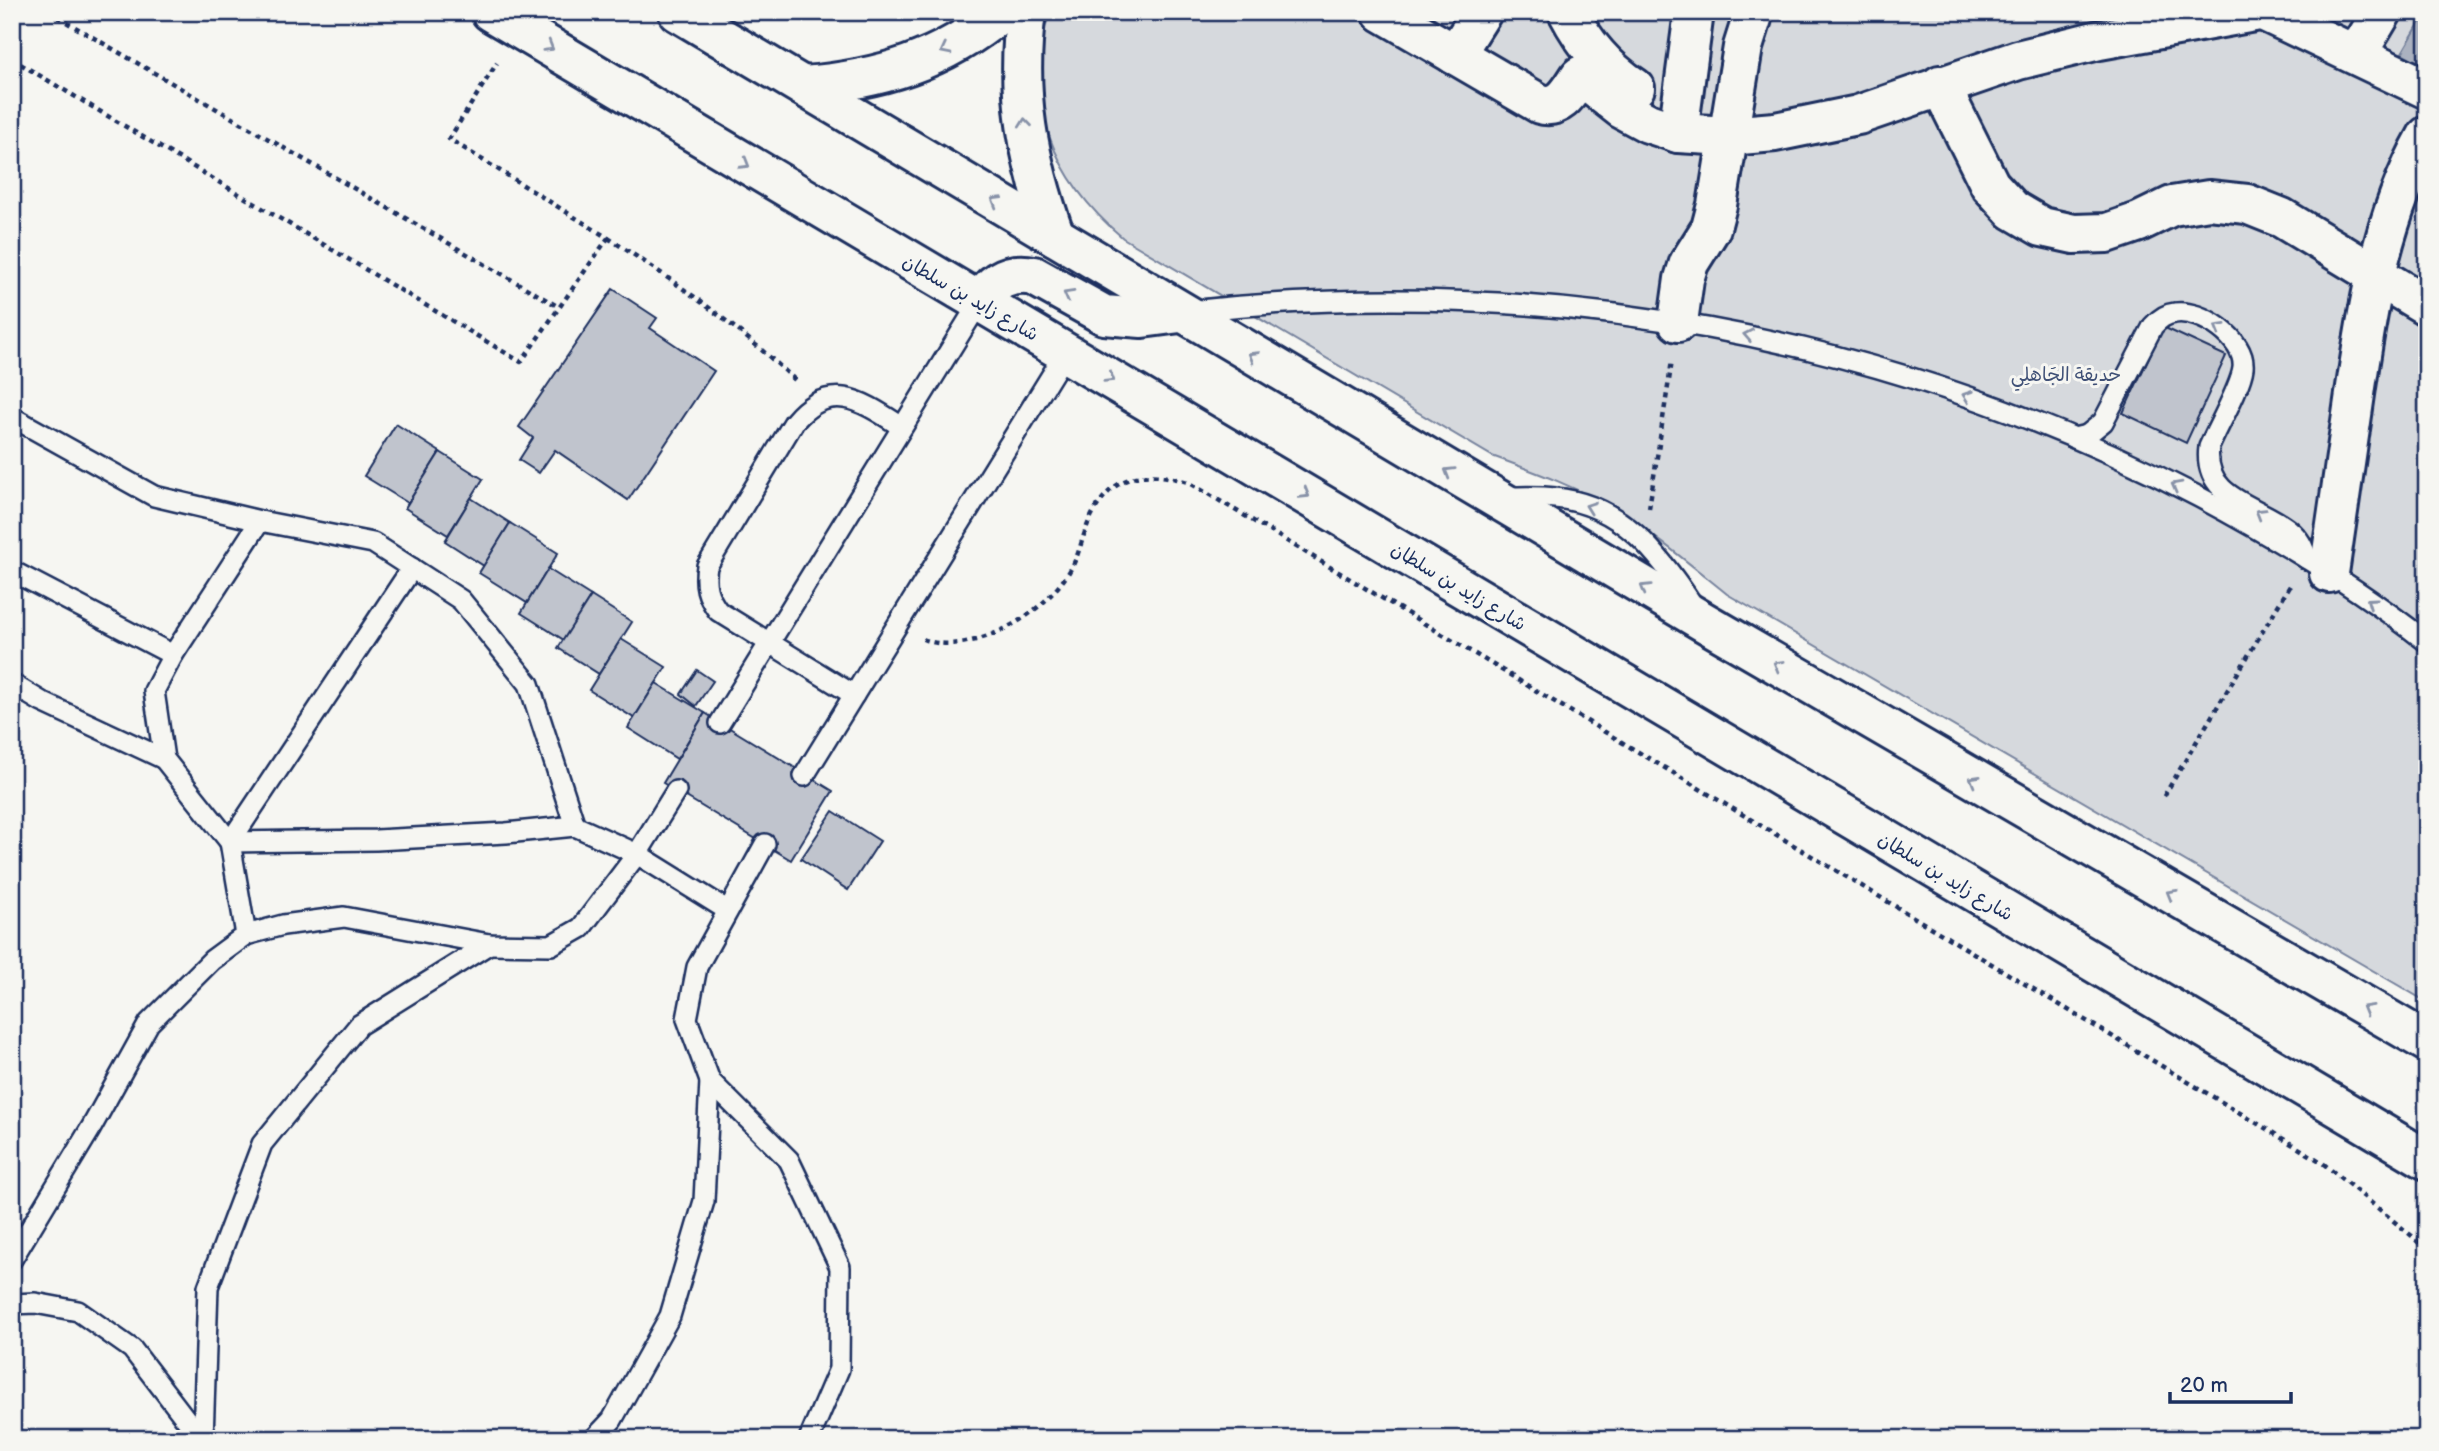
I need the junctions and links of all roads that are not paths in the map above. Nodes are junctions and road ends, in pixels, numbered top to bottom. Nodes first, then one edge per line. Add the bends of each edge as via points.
1 (678, 12) edge
2 (1001, 12) edge
3 (1026, 12) edge
4 (1382, 12) edge
5 (1482, 12) edge
6 (1540, 12) edge
7 (1568, 12) edge
8 (1694, 12) edge
9 (1754, 12) edge
10 (2254, 12) edge
11 (2265, 12) edge
12 (2382, 12) edge
13 (505, 21) edge
14 (2357, 54) junction
15 (1455, 55) junction
16 (1580, 76) junction
17 (1940, 85) junction
18 (803, 86) junction
19 (2427, 89) edge
20 (1679, 122) junction
21 (1728, 136) junction
22 (2427, 136) edge
23 (1055, 236) junction
24 (2376, 274) junction
25 (979, 303) junction
26 (2427, 306) edge
27 (1180, 313) junction
28 (1678, 322) junction
29 (1066, 352) junction
30 (12, 417) edge
31 (902, 427) junction
32 (2074, 438) junction
33 (1490, 496) junction
34 (260, 521) junction
35 (2317, 566) junction
36 (412, 568) junction
37 (12, 571) edge
38 (1704, 622) junction
39 (2427, 642) edge
40 (769, 644) junction
41 (173, 655) junction
42 (12, 684) edge
43 (855, 695) junction
44 (720, 723) dead end
45 (164, 759) junction
46 (804, 776) dead end
47 (677, 791) dead end
48 (575, 826) junction
49 (230, 842) junction
50 (765, 844) dead end
51 (637, 854) junction
52 (727, 909) junction
53 (246, 935) junction
54 (489, 944) junction
55 (2427, 1042) edge
56 (710, 1081) junction
57 (2427, 1160) edge
58 (12, 1259) edge
59 (12, 1304) edge
60 (202, 1439) edge
61 (594, 1439) edge
62 (809, 1439) edge

1 - 18 main road
2 -> 18 main road via 965,39 887,74
23 -> 3 main road via 1027,138 1022,87
4 - 15 main road
5 - 15 main road
6 - 16 main road
7 - 20 main road via 1603,62
8 - 20 main road
9 - 21 main road via 1743,47
10 - 17 main road via 2099,40
11 - 14 main road
12 - 14 main road
13 -> 25 main road, شارع زايد بن سلطان
14 - 19 main road
15 - 16 main road via 1548,107 1562,101
16 - 20 main road via 1648,123
17 - 21 main road via 1858,115 1775,132
17 - 24 main road via 1990,185 2013,210 2042,227 2074,234 2107,233 2172,206 2209,200 2247,204 2282,218
23 -> 18 main road
20 - 21 main road
21 - 28 main road via 1711,228 1687,271
22 - 24 main road via 2404,184
23 - 27 main road
24 - 26 main road
24 - 35 main road
27 -> 25 main road via 1142,318 1104,315 1023,274 992,285
25 - 29 main road, شارع زايد بن سلطان
25 - 31 lane
27 - 28 lane via 1313,300 1447,300 1581,308
33 -> 27 main road
32 -> 28 lane via 1969,396 1873,366 1776,340
29 - 43 lane
29 -> 57 main road, شارع زايد بن سلطان
30 - 34 lane via 154,496
31 - 40 lane
31 - 40 lane via 866,404 834,397 818,401 794,422 707,566 706,590 718,611
35 -> 32 lane via 2243,521
35 -> 32 lane via 2289,531 2226,493 2211,474 2209,447 2243,369 2238,345 2223,330 2186,313 2160,318 2111,411 2087,435
38 -> 33 main road
38 -> 33 lane via 1644,540 1607,513 1557,498
34 - 36 lane via 373,543
34 - 41 lane
39 -> 35 lane
36 - 48 lane via 461,600 529,684
36 - 49 lane
37 - 41 lane
55 -> 38 main road
40 - 43 lane
40 - 44 lane
41 - 45 lane via 154,691
42 - 45 lane
43 - 46 lane
45 - 49 lane
47 - 51 lane
48 - 49 lane via 376,840
48 - 51 lane
49 - 53 lane
50 - 52 lane
51 - 52 lane
51 - 54 lane via 581,928 551,945
52 - 56 lane via 697,967 687,1019
53 - 54 lane via 344,917
53 - 58 lane via 212,960 149,1023
54 - 60 lane via 359,1025 261,1144 208,1287
56 - 61 lane via 704,1201 670,1315 612,1420
56 - 62 lane via 789,1160 840,1267 839,1369
59 - 60 lane via 36,1303 78,1311 132,1349

